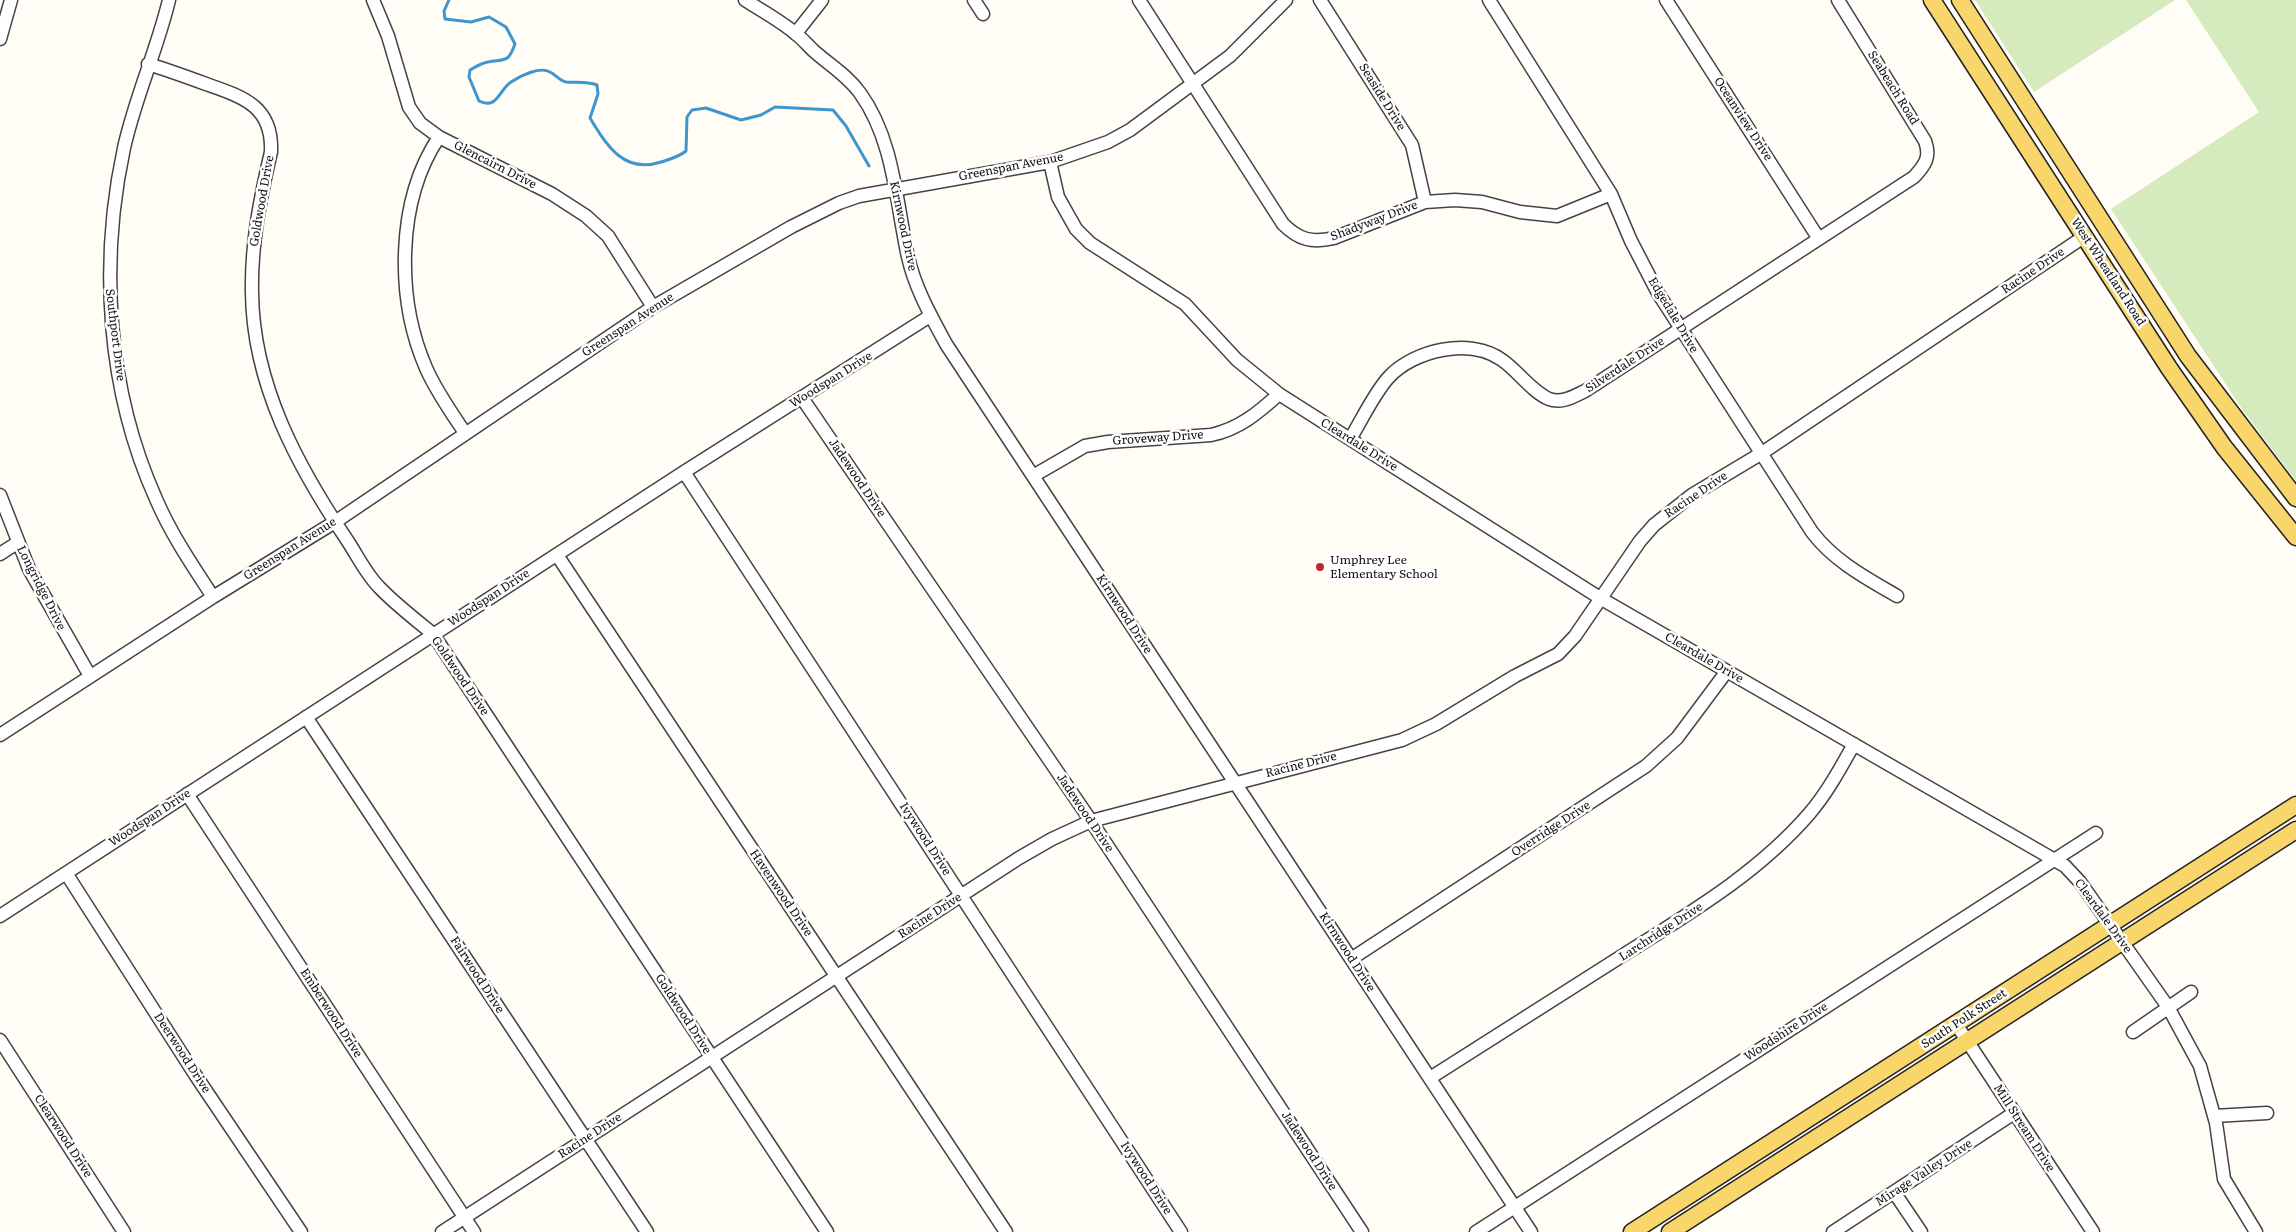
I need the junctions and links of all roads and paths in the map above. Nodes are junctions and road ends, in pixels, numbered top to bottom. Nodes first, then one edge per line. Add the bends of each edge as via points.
1 (11, 0) edge
2 (169, 0) edge
3 (373, 0) edge
4 (745, 0) edge
5 (822, 0) edge
6 (974, 0) edge
7 (1138, 0) edge
8 (1286, 0) edge
9 (1320, 0) edge
10 (1489, 0) edge
11 (1666, 0) edge
12 (1838, 0) edge
13 (1932, 0) edge
14 (1960, 0) edge
15 (983, 14) dead end
16 (796, 33) junction
17 (0, 39) edge
18 (148, 64) junction
19 (1193, 84) junction
20 (2034, 115) junction
21 (2013, 128) junction
22 (439, 137) junction
23 (1050, 162) junction
24 (1914, 178) joint
25 (895, 189) junction
26 (1610, 194) junction
27 (1425, 202) junction
28 (2104, 223) junction
29 (2085, 236) junction
30 (1819, 239) junction
31 (653, 307) junction
32 (930, 316) junction
33 (1680, 329) junction
34 (2188, 356) junction
35 (2169, 368) junction
36 (1279, 394) junction
37 (802, 398) junction
38 (465, 434) junction
39 (1350, 439) junction
40 (1762, 453) junction
41 (684, 472) junction
42 (1033, 476) junction
43 (0, 496) edge
44 (2296, 498) edge
45 (335, 522) junction
46 (2296, 537) edge
47 (17, 543) junction
48 (0, 554) edge
49 (557, 555) junction
50 (1897, 596) dead end
51 (213, 597) junction
52 (1600, 598) junction
53 (433, 634) junction
54 (1727, 671) junction
55 (90, 676) junction
56 (306, 717) junction
57 (0, 735) edge
58 (1854, 744) junction
59 (1234, 782) junction
60 (187, 794) junction
61 (2296, 805) edge
62 (1091, 821) junction
63 (2296, 830) edge
64 (2096, 833) dead end
65 (2243, 840) junction
66 (2254, 856) junction
67 (2055, 860) junction
68 (66, 873) junction
69 (962, 895) junction
70 (0, 916) edge
71 (2110, 925) junction
72 (2122, 942) junction
73 (1351, 959) junction
74 (836, 977) junction
75 (2190, 992) dead end
76 (2168, 1007) junction
77 (1956, 1024) junction
78 (2133, 1032) dead end
79 (0, 1040) edge
80 (1967, 1041) junction
81 (712, 1057) junction
82 (1430, 1078) junction
83 (2014, 1113) junction
84 (2268, 1113) dead end
85 (2214, 1116) junction
86 (586, 1139) junction
87 (1894, 1192) junction
88 (1515, 1207) junction
89 (464, 1218) junction
90 (124, 1232) edge
91 (301, 1232) edge
92 (442, 1232) edge
93 (474, 1232) edge
94 (647, 1232) edge
95 (827, 1232) edge
96 (1006, 1232) edge
97 (1181, 1232) edge
98 (1362, 1232) edge
99 (1476, 1232) edge
100 (1531, 1232) edge
101 (1632, 1232) edge
102 (1670, 1232) edge
103 (1833, 1232) edge
104 (1921, 1232) edge
105 (2093, 1232) edge
106 (2256, 1232) edge

1 - 17 street
2 - 18 street, Southport Drive
3 - 22 street, Glencairn Drive via 388,36 408,107 425,128
4 - 16 street, Kirnwood Drive
5 - 16 street
6 - 15 street
7 - 19 street, Shadyway Drive
8 - 19 street, Greenspan Avenue via 1240,47
9 - 27 street, Seaside Drive via 1412,145
10 - 26 street, Edgedale Drive
11 - 30 street, Oceanview Drive
12 - 24 street, Seabeach Road via 1925,141 1928,157
13 - 21 main road, West Wheatland Road
14 - 20 main road, West Wheatland Road
16 - 25 street, Kirnwood Drive via 850,80 870,108 889,159
18 - 45 street, Goldwood Drive via 246,100 256,107 269,126 271,152 253,240 252,295 256,335 263,371 289,442 304,474
18 - 51 street, Southport Drive via 124,146 116,189 109,280 111,318 128,413 147,479 178,543
19 - 23 street, Greenspan Avenue via 1108,142
19 - 27 street, Shadyway Drive via 1283,224 1306,241 1334,238
20 - 21 main road
20 - 28 main road, West Wheatland Road
21 - 29 main road, West Wheatland Road
22 - 31 street, Glencairn Drive via 552,194 586,216 608,236
22 - 38 street via 423,164 409,218 406,288 410,318 426,367
23 - 25 street, Greenspan Avenue
23 - 36 street, Cleardale Drive via 1058,197 1067,216 1083,236 1185,304 1237,360
24 - 30 street, Silverdale Drive
25 - 31 street, Greenspan Avenue via 839,203
25 - 32 street, Kirnwood Drive via 908,258
26 - 27 street, Shadyway Drive via 1557,216 1520,212 1482,202
26 - 33 street, Edgedale Drive via 1658,294
28 - 29 main road, Racine Drive
28 - 34 main road, West Wheatland Road
29 - 35 main road, West Wheatland Road
29 - 40 street, Racine Drive
30 - 33 street, Silverdale Drive
31 - 38 street, Greenspan Avenue
32 - 37 street, Woodspan Drive
32 - 42 street, Kirnwood Drive
33 - 39 street, Silverdale Drive via 1585,391 1562,401 1550,399 1539,392 1501,359 1486,352 1452,348 1418,358 1387,379
33 - 40 street, Edgedale Drive
34 - 35 main road
34 - 44 main road, West Wheatland Road
35 - 46 main road, West Wheatland Road via 2224,447
36 - 39 street, Cleardale Drive
36 - 42 street, Groveway Drive via 1248,420 1224,432 1085,446
37 - 41 street, Woodspan Drive
37 - 62 street, Jadewood Drive
38 - 45 street, Greenspan Avenue
39 - 52 street, Cleardale Drive
40 - 50 street, Edgedale Drive via 1821,544 1855,572
40 - 52 street, Racine Drive via 1692,495 1654,525
41 - 49 street, Woodspan Drive
41 - 69 street, Ivywood Drive
42 - 59 street, Kirnwood Drive
43 - 47 street, Longridge Drive
45 - 51 street, Greenspan Avenue
45 - 53 street, Goldwood Drive via 378,586
47 - 48 street
47 - 55 street, Longridge Drive
49 - 53 street, Woodspan Drive
49 - 74 street, Havenwood Drive
51 - 55 street, Greenspan Avenue
52 - 54 street, Cleardale Drive
52 - 59 street, Racine Drive via 1575,636 1558,654 1419,734
53 - 56 street, Woodspan Drive
53 - 81 street, Goldwood Drive
54 - 58 street, Cleardale Drive
54 - 73 street, Overridge Drive via 1677,738 1646,766
55 - 57 street, Greenspan Avenue
56 - 60 street, Woodspan Drive
56 - 86 street, Fairwood Drive
58 - 67 street, Cleardale Drive
58 - 82 street, Larchridge Drive via 1829,788 1809,814 1749,871 1691,913
59 - 62 street, Racine Drive
59 - 73 street, Kirnwood Drive
60 - 68 street, Woodspan Drive
60 - 89 street, Emberwood Drive
61 - 65 main road, South Polk Street
62 - 69 street, Racine Drive via 1028,853
62 - 98 street, Jadewood Drive
63 - 66 main road, South Polk Street
64 - 67 street, Woodshire Drive
65 - 66 main road
65 - 71 main road, South Polk Street
66 - 72 main road, South Polk Street
67 - 71 street, Cleardale Drive via 2080,882
67 - 88 street, Woodshire Drive
68 - 70 street, Woodspan Drive
68 - 91 street, Deerwood Drive
69 - 74 street, Racine Drive
69 - 97 street, Ivywood Drive
71 - 72 street, Cleardale Drive
71 - 77 main road, South Polk Street
72 - 76 street, Cleardale Drive
72 - 80 main road, South Polk Street
73 - 82 street, Kirnwood Drive
74 - 81 street, Racine Drive
74 - 96 street, Havenwood Drive
75 - 76 street
76 - 78 street
76 - 85 street, Cleardale Drive via 2200,1066
77 - 80 street, Mill Stream Drive
77 - 101 main road, South Polk Street
79 - 90 street, Clearwood Drive
80 - 83 street, Mill Stream Drive
80 - 102 main road, South Polk Street
81 - 86 street, Racine Drive
81 - 95 street, Goldwood Drive
82 - 88 street, Kirnwood Drive
83 - 87 street, Mirage Valley Drive
83 - 105 street, Mill Stream Drive
84 - 85 street
85 - 106 street, Cleardale Drive via 2224,1179
86 - 89 street, Racine Drive
86 - 94 street, Fairwood Drive
87 - 103 street, Mirage Valley Drive
87 - 104 street
88 - 99 street, Woodshire Drive
88 - 100 street, Kirnwood Drive
89 - 92 street, Racine Drive
89 - 93 street, Emberwood Drive

